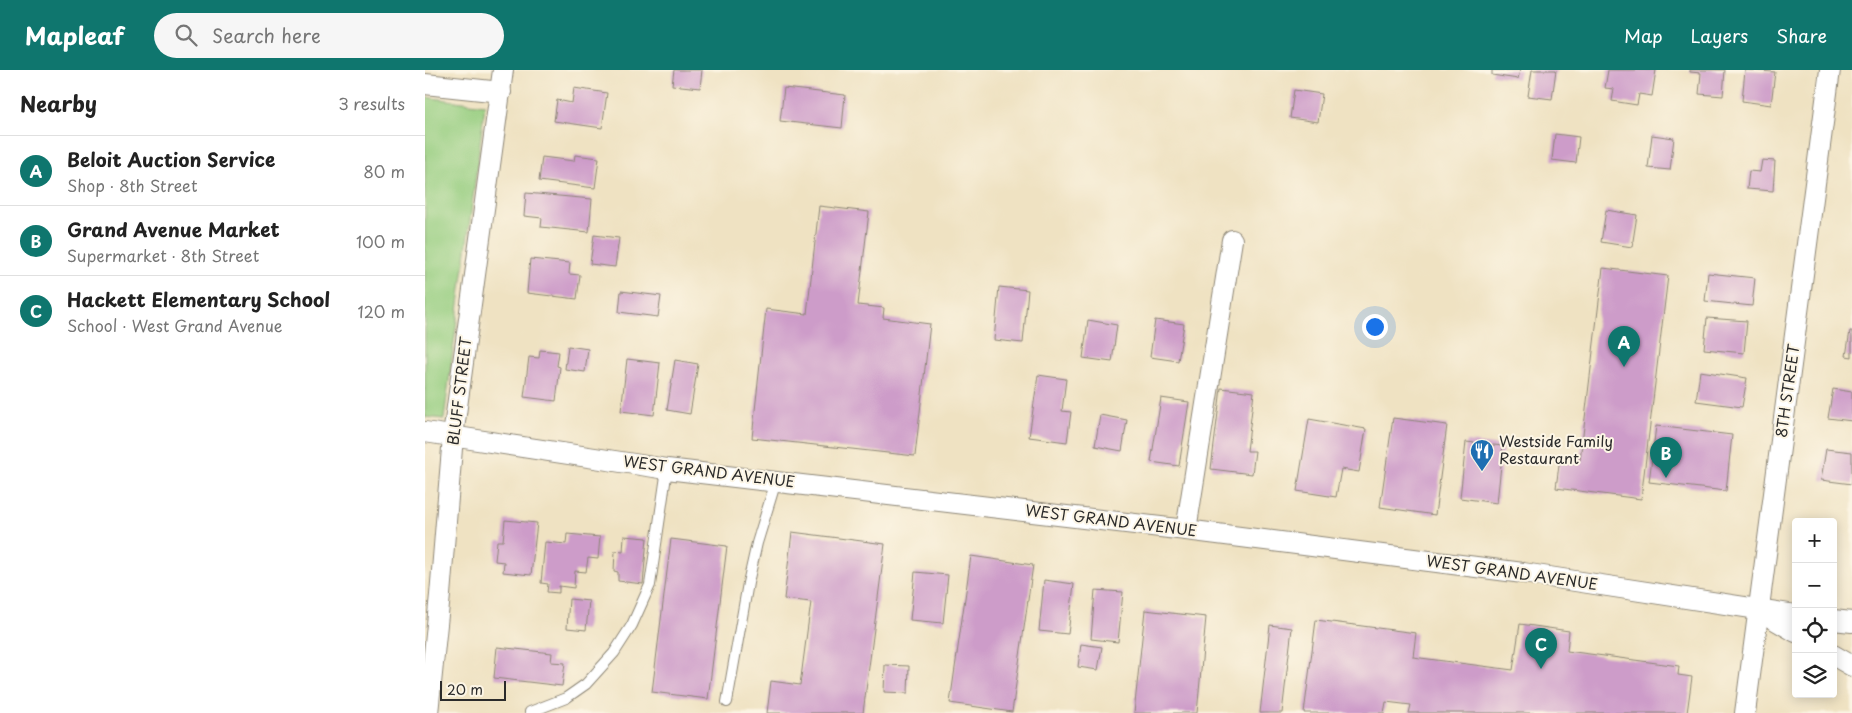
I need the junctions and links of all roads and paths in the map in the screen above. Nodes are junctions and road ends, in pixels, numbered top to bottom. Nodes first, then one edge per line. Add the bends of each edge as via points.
1 (503, 70) edge
2 (1830, 70) edge
3 (425, 84) edge
4 (501, 92) junction
5 (1232, 240) dead end
6 (425, 432) edge
7 (453, 436) junction
8 (667, 469) junction
9 (776, 481) junction
10 (1186, 530) junction
11 (1759, 610) junction
12 (1792, 614) edge
13 (1837, 620) edge
14 (1852, 622) edge
15 (1792, 630) edge
16 (1837, 657) edge
17 (1852, 666) edge
18 (727, 702) dead end
19 (530, 712) dead end
20 (428, 713) edge
21 (1745, 713) edge

1 - 4 street, BLUFF STREET
2 - 11 street, 8TH STREET
3 - 4 street
4 - 7 street, BLUFF STREET
5 - 10 street
6 - 7 street, WEST GRAND AVENUE
7 - 8 street, WEST GRAND AVENUE
7 - 20 street, BLUFF STREET
8 - 9 street, WEST GRAND AVENUE
8 - 19 lane via 650,586 632,625 586,684 566,698
9 - 10 street, WEST GRAND AVENUE
9 - 18 lane via 757,543
10 - 11 street, WEST GRAND AVENUE via 1523,573
11 - 12 street, WEST GRAND AVENUE
11 - 15 street
11 - 21 street, 8TH STREET
13 - 14 street
16 - 17 street

